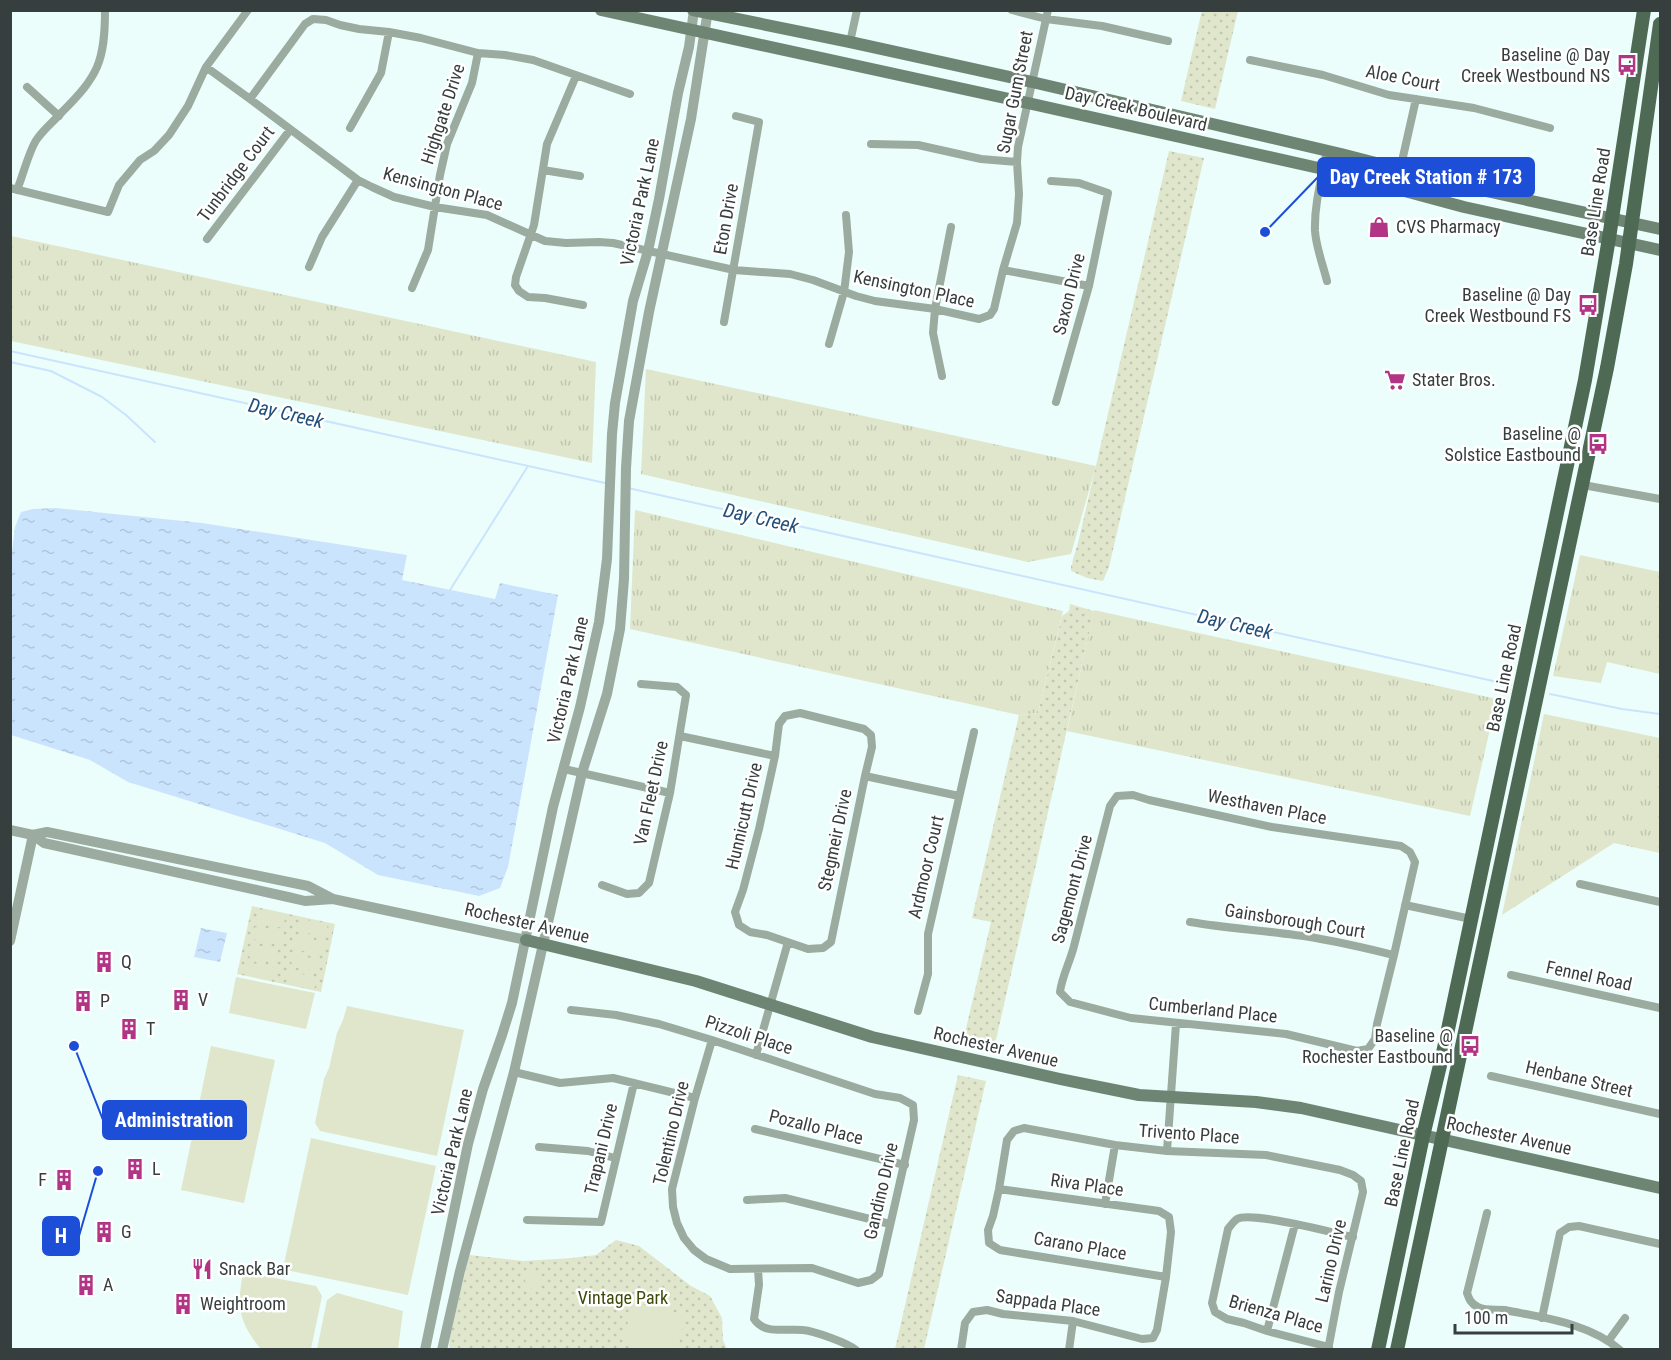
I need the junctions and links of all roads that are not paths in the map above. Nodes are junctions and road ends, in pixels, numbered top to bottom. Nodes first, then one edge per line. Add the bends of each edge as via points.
1 (105, 10) edge
2 (601, 10) edge
3 (857, 10) edge
4 (1012, 10) edge
5 (1644, 10) edge
6 (1654, 10) edge
7 (248, 11) edge
8 (694, 11) edge
9 (708, 12) edge
10 (1047, 15) edge
11 (1660, 27) edge
12 (692, 30) junction
13 (389, 32) junction
14 (705, 33) junction
15 (1168, 40) dead end
16 (850, 42) junction
17 (478, 53) junction
18 (1250, 60) dead end
19 (206, 67) junction
20 (576, 76) junction
21 (1032, 82) junction
22 (27, 87) dead end
23 (630, 94) dead end
24 (250, 99) junction
25 (1416, 99) junction
26 (1028, 103) junction
27 (59, 116) junction
28 (736, 116) dead end
29 (350, 128) dead end
30 (1550, 128) dead end
31 (290, 130) junction
32 (871, 144) dead end
33 (1327, 151) junction
34 (1017, 162) junction
35 (543, 170) junction
36 (1323, 170) junction
37 (1400, 170) junction
38 (580, 176) dead end
39 (358, 180) junction
40 (1051, 181) dead end
41 (14, 189) edge
42 (435, 207) junction
43 (846, 215) dead end
44 (1611, 218) junction
45 (1632, 222) junction
46 (951, 226) dead end
47 (1660, 229) edge
48 (531, 235) junction
49 (207, 238) dead end
50 (1609, 238) junction
51 (1629, 243) junction
52 (1660, 250) edge
53 (648, 251) junction
54 (662, 254) junction
55 (309, 267) dead end
56 (734, 270) junction
57 (1003, 270) junction
58 (1327, 281) dead end
59 (1089, 286) junction
60 (411, 288) dead end
61 (844, 292) junction
62 (583, 305) dead end
63 (934, 309) junction
64 (985, 317) joint
65 (724, 322) dead end
66 (829, 344) dead end
67 (942, 376) dead end
68 (1056, 402) dead end
69 (1583, 485) junction
70 (1660, 499) edge
71 (641, 684) dead end
72 (785, 716) joint
73 (974, 732) dead end
74 (680, 736) junction
75 (775, 756) junction
76 (564, 769) junction
77 (582, 773) junction
78 (865, 776) junction
79 (670, 793) junction
80 (959, 796) junction
81 (1117, 796) joint
82 (10, 830) edge
83 (33, 835) junction
84 (1580, 884) dead end
85 (602, 885) dead end
86 (1660, 903) edge
87 (1405, 905) junction
88 (1471, 918) junction
89 (1190, 922) dead end
90 (526, 940) junction
91 (10, 941) edge
92 (788, 942) junction
93 (543, 944) junction
94 (1394, 955) junction
95 (1511, 975) dead end
96 (1060, 992) joint
97 (771, 1006) junction
98 (1660, 1008) edge
99 (571, 1010) dead end
100 (918, 1011) dead end
101 (1176, 1024) junction
102 (712, 1040) junction
103 (756, 1055) junction
104 (514, 1072) junction
105 (1491, 1076) dead end
106 (634, 1083) junction
107 (695, 1098) junction
108 (1170, 1098) junction
109 (913, 1105) joint
110 (1660, 1114) edge
111 (755, 1129) dead end
112 (1423, 1136) junction
113 (1442, 1140) junction
114 (1114, 1145) junction
115 (539, 1147) dead end
116 (1167, 1151) junction
117 (615, 1158) junction
118 (904, 1165) junction
119 (1361, 1181) joint
120 (1660, 1188) edge
121 (999, 1189) junction
122 (747, 1200) dead end
123 (1105, 1204) junction
124 (1487, 1213) dead end
125 (527, 1220) dead end
126 (890, 1224) junction
127 (1295, 1224) junction
128 (1353, 1237) junction
129 (1660, 1244) edge
130 (758, 1269) junction
131 (1166, 1277) junction
132 (1542, 1318) junction
133 (1626, 1318) dead end
134 (1073, 1321) junction
135 (1267, 1331) junction
136 (1609, 1340) junction
137 (1329, 1348) edge
138 (425, 1350) edge
139 (442, 1350) edge
140 (856, 1350) edge
141 (961, 1350) edge
142 (1069, 1350) edge
143 (1378, 1350) edge
144 (1398, 1350) edge
145 (1620, 1350) edge

1 - 27 street via 100,60 82,92
2 - 12 main road, Day Creek Boulevard
3 - 16 street
4 - 10 street
5 - 44 main road, Base Line Road
6 - 11 main road via 1651,23
7 - 19 street
8 - 9 main road, Day Creek Boulevard
8 - 12 street, Victoria Park Lane
9 - 14 street, Victoria Park Lane
9 - 16 main road, Day Creek Boulevard
10 - 15 street
10 - 21 street, Sugar Gum Street
11 - 45 main road, Base Line Road
12 - 14 main road, Day Creek Boulevard
12 - 53 street, Victoria Park Lane
13 - 17 street
13 - 24 street via 313,19 305,24
13 - 29 street via 381,73
14 - 26 main road, Day Creek Boulevard
14 - 54 street, Victoria Park Lane via 692,119
16 - 21 main road, Day Creek Boulevard
17 - 20 street via 533,60
17 - 42 street, Highgate Drive via 472,83 447,144
18 - 25 street, Aloe Court
19 - 24 street, Kensington Place
19 - 41 street via 169,135 119,185 108,212
20 - 23 street
20 - 35 street via 547,144
21 - 26 street, Sugar Gum Street
21 - 33 main road, Day Creek Boulevard
22 - 27 street
24 - 31 street, Kensington Place
25 - 30 street, Aloe Court via 1474,108
25 - 37 street
26 - 34 street, Sugar Gum Street
26 - 36 main road, Day Creek Boulevard
27 - 41 street via 35,141
28 - 56 street, Eton Drive via 759,122
31 - 39 street, Kensington Place
31 - 49 street, Tunbridge Court
32 - 34 street via 918,145 981,159
33 - 36 street
33 - 37 main road, Day Creek Boulevard
34 - 57 street, Sugar Gum Street via 1017,223
35 - 38 street
35 - 48 street
36 - 50 main road, Day Creek Boulevard via 1464,207
36 - 58 street via 1315,230
37 - 44 main road, Day Creek Boulevard
39 - 42 street, Kensington Place via 394,197
39 - 55 street via 322,237
40 - 59 street, Saxon Drive via 1079,183 1108,193
42 - 48 street, Kensington Place via 487,215
42 - 60 street, Highgate Drive via 428,250
43 - 61 street via 849,252
44 - 45 main road, Day Creek Boulevard
44 - 50 main road, Base Line Road
45 - 47 main road, Day Creek Boulevard
45 - 51 main road, Base Line Road
46 - 63 street
48 - 53 street, Kensington Place via 545,241 599,242
48 - 62 street via 516,277 519,291 528,297
50 - 51 main road, Day Creek Boulevard
50 - 88 main road, Base Line Road via 1585,380
51 - 52 main road, Day Creek Boulevard
51 - 69 main road, Base Line Road
53 - 54 street, Kensington Place
53 - 76 street, Victoria Park Lane via 633,302 619,379 612,434 603,601
54 - 56 street, Kensington Place
54 - 77 street, Victoria Park Lane via 629,421 620,629 607,694
56 - 61 street, Kensington Place via 790,274
56 - 65 street, Eton Drive
57 - 59 street
57 - 64 street, Sugar Gum Street via 994,309
59 - 68 street, Saxon Drive
61 - 63 street, Kensington Place via 875,302
61 - 66 street
63 - 64 street, Kensington Place via 972,318
63 - 67 street via 933,333
69 - 70 street
69 - 113 main road, Base Line Road
71 - 74 street, Van Fleet Drive via 677,687 686,695
72 - 75 street, Hunnicutt Drive via 779,724
72 - 78 street, Stegmeir Drive via 800,713 864,729 871,735 873,747
73 - 80 street, Ardmoor Court
74 - 75 street
74 - 79 street, Van Fleet Drive
75 - 92 street, Hunnicutt Drive via 735,912 739,925 750,932
76 - 77 street
76 - 90 street, Victoria Park Lane
77 - 79 street
77 - 93 street, Victoria Park Lane
78 - 80 street
78 - 92 street, Stegmeir Drive via 831,942 823,948 808,950
79 - 85 street, Van Fleet Drive via 649,883 639,893 627,894
80 - 100 street, Ardmoor Court via 928,934 928,974
81 - 87 street, Westhaven Place via 1133,795 1272,827 1401,846 1415,862
81 - 96 street, Sagemont Drive via 1110,807
82 - 83 street, Rochester Avenue
83 - 90 street, Rochester Avenue via 44,843 305,901 333,899
83 - 91 street
84 - 86 street
87 - 88 street
87 - 94 street
88 - 112 main road, Base Line Road
89 - 94 street, Gainsborough Court via 1293,934
90 - 93 main road, Rochester Avenue
90 - 138 street, Victoria Park Lane via 512,1003 470,1135
92 - 97 street
93 - 97 main road, Rochester Avenue via 696,981
93 - 104 street, Victoria Park Lane
94 - 101 street, Cumberland Place via 1375,1039 1368,1049 1357,1051 1286,1034
95 - 98 street, Fennel Road
96 - 101 street, Cumberland Place via 1070,1002 1087,1007
97 - 103 street
97 - 108 main road, Rochester Avenue via 872,1037 1100,1088
99 - 102 street, Pizzoli Place via 638,1019
101 - 108 street
102 - 103 street, Pizzoli Place
102 - 107 street, Tolentino Drive
103 - 109 street, Pizzoli Place
104 - 106 street via 560,1083 613,1078
104 - 139 street, Victoria Park Lane
105 - 110 street, Henbane Street
106 - 107 street
106 - 117 street, Trapani Drive
107 - 130 street, Tolentino Drive via 672,1189 676,1224 694,1250 706,1259 730,1269
108 - 112 main road, Rochester Avenue via 1280,1105
108 - 116 street
109 - 118 street, Gandino Drive via 914,1120
111 - 118 street, Pozallo Place
112 - 113 main road, Rochester Avenue
112 - 143 main road, Base Line Road
113 - 120 main road, Rochester Avenue
113 - 144 main road, Base Line Road
114 - 116 street, Trivento Place
114 - 121 street, Trivento Place via 1024,1128 1014,1131 1007,1140
114 - 123 street
115 - 117 street via 588,1151
116 - 119 street, Trivento Place via 1266,1155 1340,1170
117 - 125 street, Trapani Drive via 601,1222
118 - 126 street, Gandino Drive
119 - 128 street, Larino Drive via 1363,1192
121 - 123 street, Riva Place
121 - 131 street, Carano Place via 988,1230 989,1243 1000,1250
122 - 126 street via 785,1198
123 - 131 street, Riva Place via 1159,1211 1169,1217
124 - 132 street via 1467,1293 1470,1300 1481,1309
126 - 130 street, Gandino Drive via 879,1274 871,1280 858,1283 812,1268
127 - 128 street
127 - 135 street
127 - 135 street, Brienza Place via 1244,1217 1236,1219 1228,1229 1212,1303 1215,1312 1227,1320
128 - 137 street, Larino Drive
129 - 132 street via 1569,1227 1560,1233
130 - 140 street via 754,1319 758,1326 804,1330
131 - 134 street, Sappada Place via 1153,1338 1142,1339
132 - 136 street
133 - 136 street
134 - 141 street, Sappada Place via 987,1310 973,1312 965,1323
134 - 142 street
135 - 137 street, Brienza Place
136 - 145 street

